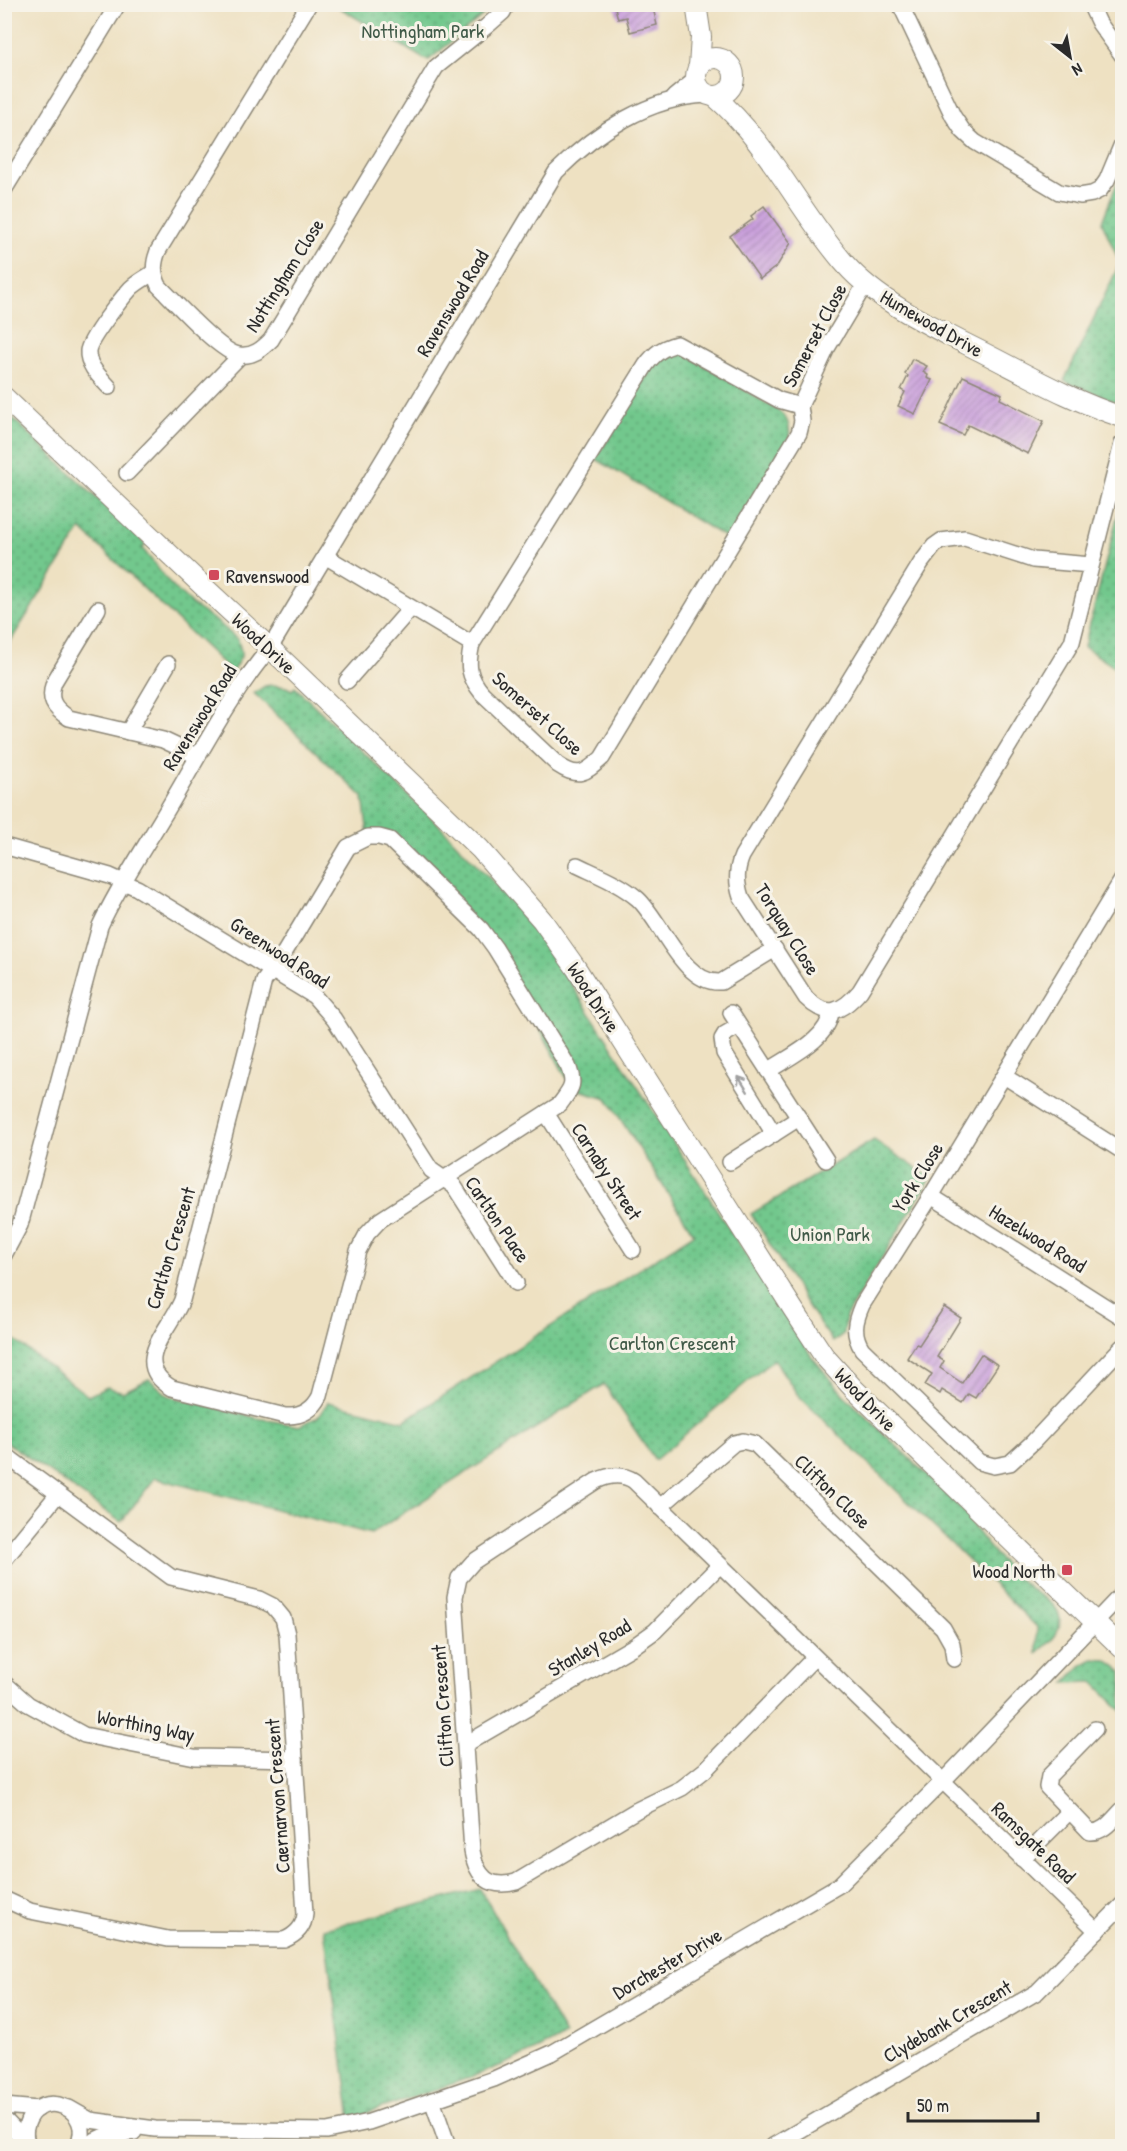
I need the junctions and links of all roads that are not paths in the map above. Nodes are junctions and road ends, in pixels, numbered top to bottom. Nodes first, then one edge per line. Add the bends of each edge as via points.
1 (118, 4) edge
2 (309, 4) edge
3 (507, 4) edge
4 (900, 4) edge
5 (1089, 4) edge
6 (696, 5) edge
7 (1122, 55) edge
8 (723, 60) junction
9 (734, 82) junction
10 (704, 84) junction
11 (1122, 144) edge
12 (762, 147) junction
13 (4, 190) edge
14 (154, 272) junction
15 (866, 283) junction
16 (240, 356) junction
17 (109, 387) dead end
18 (4, 397) edge
19 (800, 406) junction
20 (1122, 417) edge
21 (1122, 444) edge
22 (127, 473) dead end
23 (325, 556) junction
24 (1091, 565) junction
25 (411, 608) junction
26 (98, 609) dead end
27 (472, 644) junction
28 (270, 648) junction
29 (168, 664) dead end
30 (347, 681) dead end
31 (128, 732) junction
32 (197, 756) junction
33 (4, 846) edge
34 (577, 866) dead end
35 (1122, 880) edge
36 (123, 882) junction
37 (775, 949) junction
38 (273, 969) junction
39 (831, 1012) junction
40 (768, 1071) junction
41 (1004, 1076) junction
42 (546, 1113) junction
43 (799, 1118) junction
44 (774, 1134) junction
45 (1122, 1151) edge
46 (826, 1160) dead end
47 (730, 1162) dead end
48 (444, 1179) junction
49 (931, 1196) junction
50 (633, 1250) dead end
51 (4, 1255) edge
52 (516, 1284) dead end
53 (1122, 1317) edge
54 (1122, 1347) edge
55 (4, 1454) edge
56 (58, 1494) junction
57 (660, 1507) junction
58 (4, 1560) edge
59 (719, 1566) junction
60 (1122, 1594) edge
61 (1096, 1622) junction
62 (1122, 1648) edge
63 (814, 1658) junction
64 (954, 1659) dead end
65 (4, 1683) edge
66 (1095, 1729) dead end
67 (466, 1744) junction
68 (295, 1759) junction
69 (942, 1782) junction
70 (1122, 1810) edge
71 (1069, 1812) junction
72 (1022, 1859) junction
73 (4, 1899) edge
74 (1122, 1905) edge
75 (1097, 1931) junction
76 (432, 2100) junction
77 (4, 2106) edge
78 (69, 2108) junction
79 (38, 2109) junction
80 (4, 2119) edge
81 (155, 2129) junction
82 (28, 2144) edge
83 (77, 2146) edge
84 (83, 2146) edge
85 (448, 2146) edge
86 (772, 2146) edge

1 - 13 street
2 - 14 street via 158,251
3 - 16 street, Nottingham Close via 503,12 436,67 271,340 254,354
4 - 11 street via 953,116 975,142 1059,192 1080,196 1100,189
5 - 7 street
6 - 8 street
6 - 10 street
8 - 9 street via 732,69
8 - 10 street via 710,59
9 - 10 street via 726,93
9 - 12 street, Humewood Drive
10 - 12 street, Humewood Drive
10 - 23 street, Ravenswood Road via 607,129 556,172
12 - 15 street, Humewood Drive via 830,245
14 - 16 street, Nottingham Close via 159,286 224,348
14 - 17 street via 132,287 88,350 96,373
15 - 19 street, Somerset Close via 826,350
15 - 20 street, Humewood Drive via 929,325 1058,391
16 - 22 street
18 - 28 street, Wood Drive
19 - 27 street, Somerset Close via 779,400 677,344 655,353
19 - 27 street, Somerset Close via 799,433 602,758 593,766 575,774 564,769 482,693 469,672
21 - 24 street
23 - 25 street
23 - 28 street, Ravenswood Road
24 - 37 street, Torquay Close via 1033,560 964,538 941,541 934,546 742,856 736,875 741,897
24 - 39 street via 1072,642 860,991 847,1005
25 - 27 street
25 - 30 street
26 - 31 street via 54,682 52,704 69,718
28 - 32 street, Ravenswood Road
28 - 61 street, Wood Drive via 480,849 542,920 824,1356
29 - 31 street
31 - 32 street via 163,740
32 - 36 street, Ravenswood Road
33 - 36 street, Greenwood Road
34 - 37 street via 613,882 641,902 681,958 703,979 721,982
35 - 41 street, York Close
36 - 38 street, Greenwood Road
36 - 51 street, Ravenswood Road via 100,926 20,1225
37 - 39 street, Torquay Close via 806,998
38 - 42 street, Carlton Crescent via 348,847 368,837 390,840 481,929 568,1066 572,1088 560,1104
38 - 48 street, Greenwood Road via 325,1007 431,1170
38 - 48 street, Carlton Crescent via 264,981 182,1300 154,1348 153,1364 159,1379 172,1388 285,1416 304,1413 320,1396 362,1242 380,1220
39 - 40 street via 816,1038
40 - 43 street
44 -> 40 street via 724,1053 722,1040 735,1019
41 - 45 street
41 - 49 street, York Close
42 - 48 street, Carlton Crescent
42 - 50 street, Carnaby Street
43 - 44 street
43 - 46 street
44 - 47 street
48 - 52 street, Carlton Place via 454,1186
49 - 53 street, Hazelwood Road
49 - 54 street, York Close via 862,1305 855,1331 862,1349 979,1462 993,1466 1010,1463
55 - 56 street, Caernarvon Crescent
56 - 58 street
56 - 68 street, Caernarvon Crescent via 171,1577 259,1599 278,1611 287,1634
57 - 59 street, Clifton Crescent
57 - 64 street, Clifton Close via 734,1443 755,1444 943,1628 952,1644
57 - 67 street, Clifton Crescent via 627,1477 607,1476 465,1569 455,1597
59 - 63 street, Clifton Crescent
59 - 67 street, Stanley Road via 655,1631 634,1646
60 - 61 street, Dorchester Drive
61 - 62 street, Wood Drive
61 - 69 street, Dorchester Drive
63 - 67 street, Clifton Crescent via 705,1770 682,1788 637,1810 516,1882 498,1884 483,1878 475,1866
63 - 69 street, Clifton Crescent
65 - 68 street, Worthing Way via 27,1704 84,1735 194,1757
66 - 71 street via 1047,1779 1049,1792
68 - 73 street, Caernarvon Crescent via 305,1914 300,1928 291,1937 277,1941 168,1939 30,1911
69 - 72 street, Ramsgate Road
69 - 76 street, Dorchester Drive via 856,1870 821,1897 552,2053 494,2079
70 - 71 street via 1104,1829 1095,1832 1086,1829
71 - 72 street
72 - 75 street, Ramsgate Road
74 - 75 street, Clydebank Crescent
75 - 86 street, Clydebank Crescent via 1047,1984 1024,2001
76 - 81 street, Dorchester Drive via 327,2131
76 - 85 street
77 - 79 street
78 - 79 street via 48,2104
78 - 81 street, Dorchester Drive via 90,2120
78 - 83 street via 82,2128
79 - 82 street via 25,2130
80 - 82 street
81 - 84 street, Dorchester Drive via 102,2138

